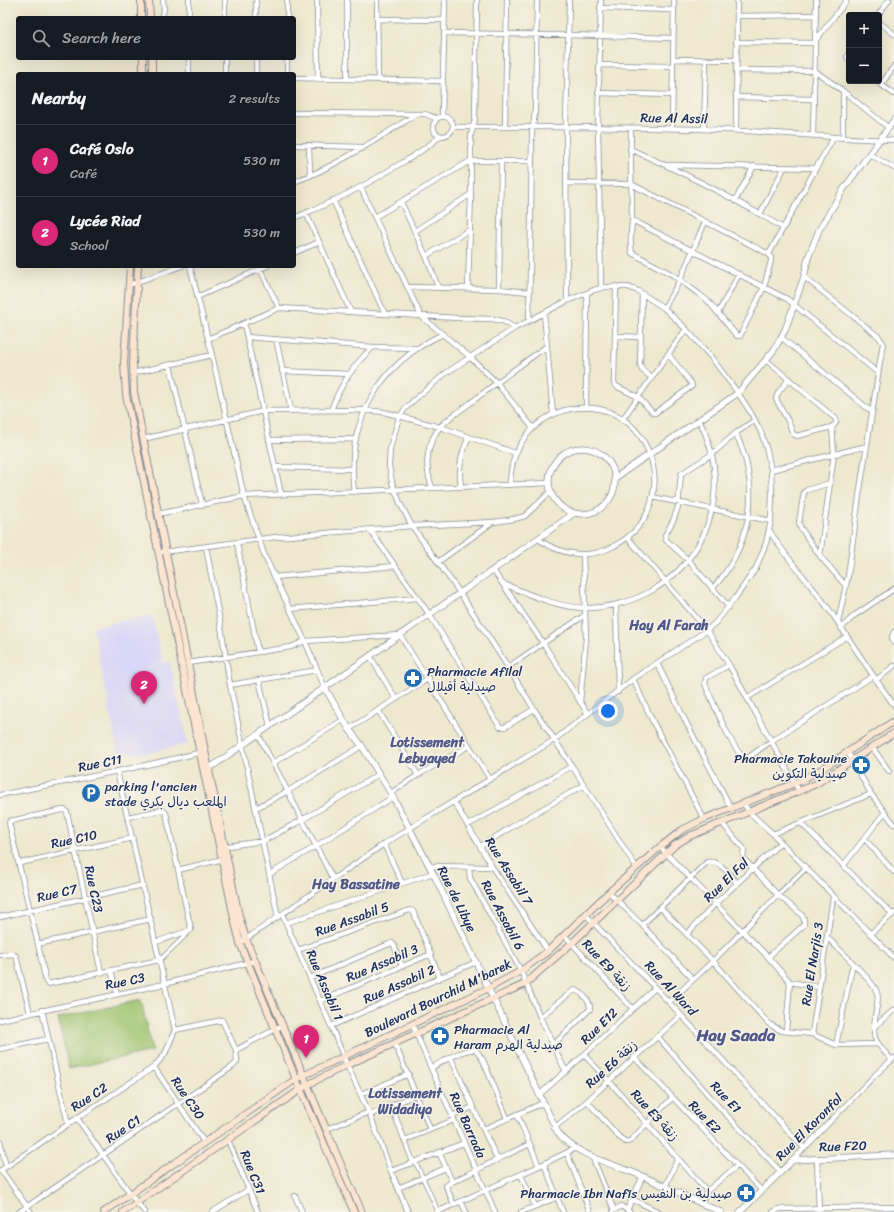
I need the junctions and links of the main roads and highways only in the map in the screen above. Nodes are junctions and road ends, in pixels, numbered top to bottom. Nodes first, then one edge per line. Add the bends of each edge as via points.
1 (141, 0) edge
2 (150, 0) edge
3 (141, 16) edge
4 (150, 16) edge
5 (143, 60) edge
6 (152, 60) edge
7 (143, 72) edge
8 (152, 72) edge
9 (130, 268) edge
10 (138, 268) edge
11 (894, 721) edge
12 (894, 733) edge
13 (202, 752) junction
14 (243, 941) junction
15 (303, 1076) junction
16 (296, 1079) junction
17 (307, 1085) junction
18 (301, 1090) junction
19 (215, 1134) junction
20 (222, 1144) junction
21 (104, 1212) edge
22 (123, 1212) edge
23 (354, 1212) edge
24 (362, 1212) edge

1 - 3 main road
2 - 4 main road
5 - 7 main road
6 - 8 main road
9 - 13 main road via 124,385 157,553
10 - 13 main road via 134,392 188,663
11 - 15 main road, Boulevard Bourchid M'barek via 822,769 795,783 682,830 636,867 548,951 521,971
12 - 17 main road, Boulevard Bourchid M'barek via 816,784 690,836 675,845 526,984
13 - 14 main road
14 - 15 main road via 255,961
14 - 16 main road via 248,963
15 - 16 main road, Boulevard Bourchid M'barek
15 - 17 main road
16 - 18 main road
16 - 19 main road, Boulevard Bourchid M'barek
17 - 18 main road, Boulevard Bourchid M'barek
17 - 24 main road
18 - 20 main road, Boulevard Bourchid M'barek
18 - 23 main road
19 - 20 main road
19 - 21 main road, Boulevard Bourchid M'barek
20 - 22 main road, Boulevard Bourchid M'barek

